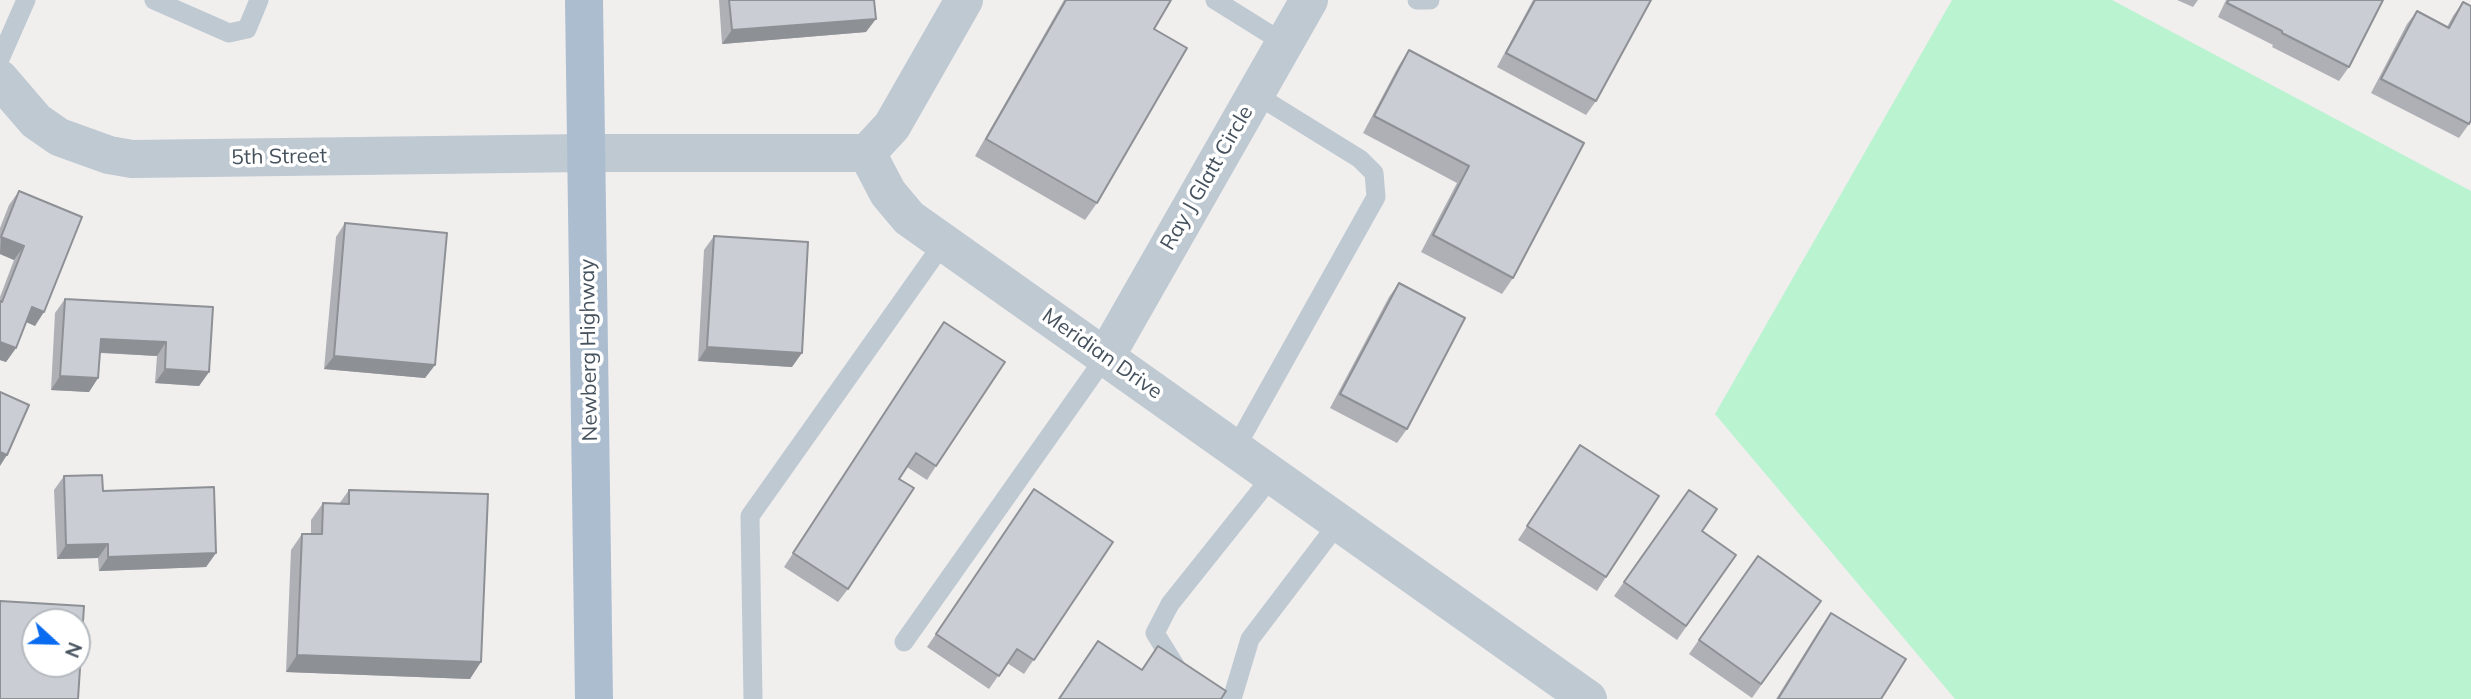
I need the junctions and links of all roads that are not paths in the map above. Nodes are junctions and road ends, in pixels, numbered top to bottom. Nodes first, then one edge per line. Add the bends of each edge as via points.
1 (26, 0) edge
2 (155, 0) edge
3 (260, 0) edge
4 (584, 0) edge
5 (964, 0) edge
6 (1215, 0) edge
7 (1309, 0) edge
8 (1417, 0) edge
9 (1430, 0) edge
10 (1284, 43) junction
11 (0, 60) edge
12 (0, 79) edge
13 (1255, 94) junction
14 (586, 153) junction
15 (867, 153) junction
16 (944, 242) junction
17 (1106, 356) junction
18 (1235, 449) junction
19 (1273, 475) junction
20 (1347, 528) junction
21 (904, 642) dead end
22 (594, 699) edge
23 (753, 699) edge
24 (1216, 699) edge
25 (1232, 699) edge
26 (1588, 699) edge

1 - 11 lane
2 - 3 lane via 229,33 247,29
4 - 14 main road, Newberg Highway
5 - 15 street via 892,126
6 - 10 lane
7 - 10 street, Ray J Glatt Circle
8 - 9 lane
10 - 13 street, Ray J Glatt Circle
12 - 14 street, 5th Street via 36,121 59,137 132,159
13 - 17 street, Ray J Glatt Circle
13 - 18 lane via 1360,159 1374,173 1376,197
14 - 15 street
14 - 22 main road, Newberg Highway
15 - 16 street, Meridian Drive via 888,193 909,218
16 - 17 street, Meridian Drive
16 - 23 lane via 750,516
17 - 18 street, Meridian Drive
17 - 21 lane
18 - 19 street, Meridian Drive
19 - 20 street, Meridian Drive
19 - 24 lane via 1170,604 1155,633 1181,675
20 - 25 lane via 1250,639
20 - 26 street, Meridian Drive

